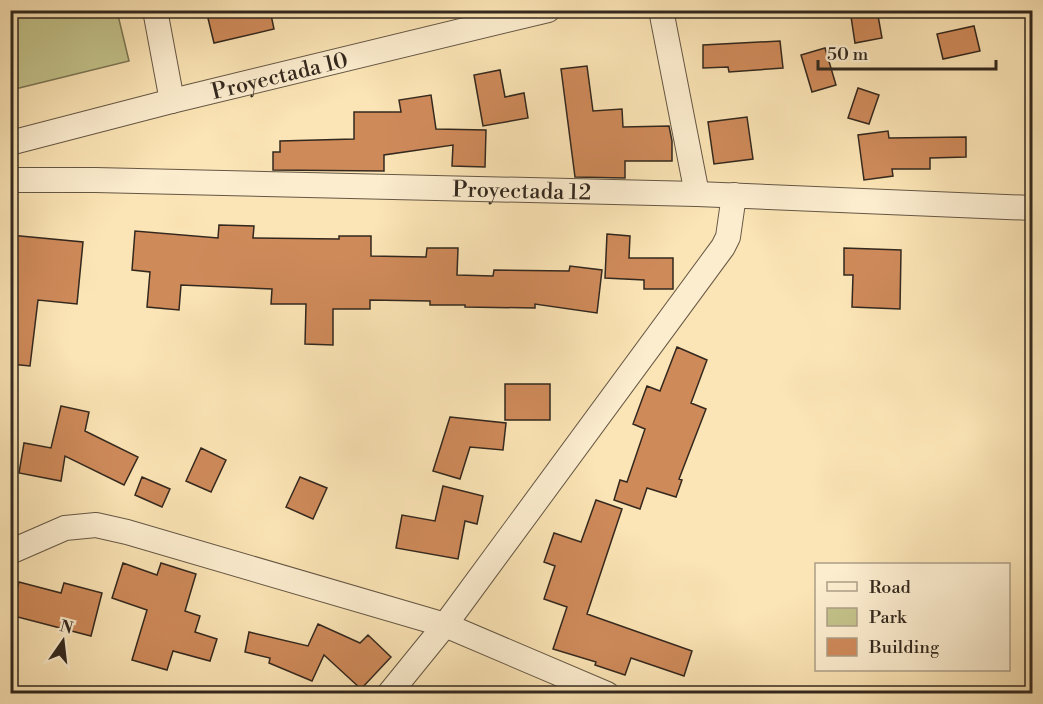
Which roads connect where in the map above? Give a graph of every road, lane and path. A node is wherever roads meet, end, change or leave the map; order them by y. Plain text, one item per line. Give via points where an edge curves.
1 (155, 10) edge
2 (548, 10) edge
3 (661, 10) edge
4 (172, 101) junction
5 (10, 143) edge
6 (10, 180) edge
7 (697, 194) junction
8 (734, 195) junction
9 (1032, 208) edge
10 (10, 552) edge
11 (445, 625) junction
12 (389, 693) edge
13 (607, 693) edge

1 - 4 street
2 - 4 street, Proyectada 10
3 - 7 street
4 - 5 street, Proyectada 10
6 - 7 street, Proyectada 12
7 - 8 street, Proyectada 12
8 - 9 street, Proyectada 12
8 - 11 street via 723,247
10 - 11 street via 65,528 96,525
11 - 12 street
11 - 13 street

